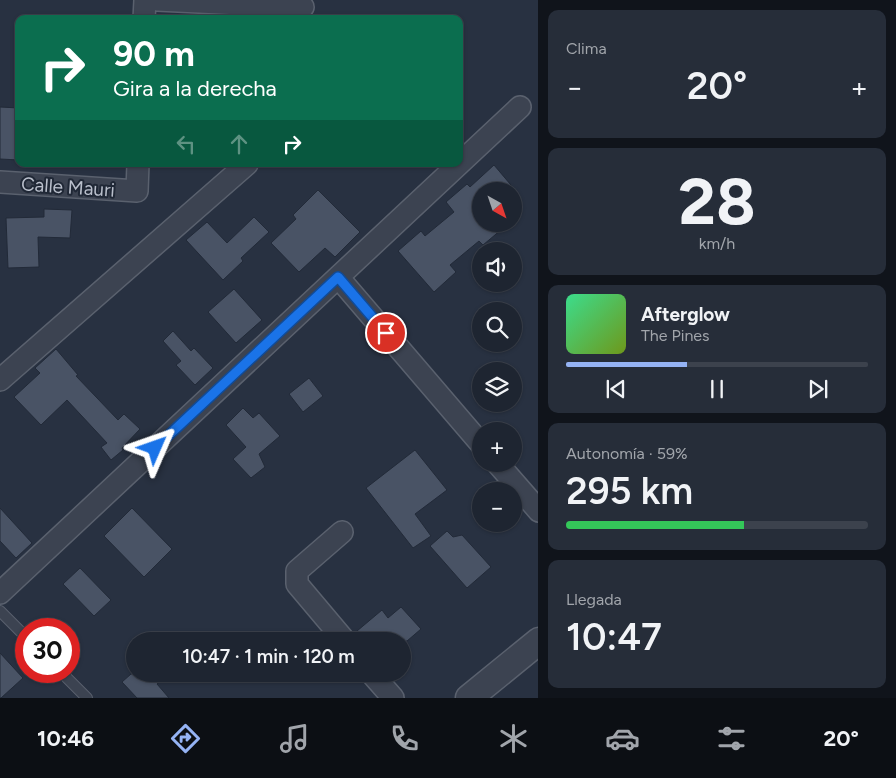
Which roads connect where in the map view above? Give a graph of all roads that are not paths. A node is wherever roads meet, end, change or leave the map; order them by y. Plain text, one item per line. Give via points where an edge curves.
1 (145, 0) edge
2 (157, 0) edge
3 (303, 7) dead end
4 (144, 15) edge
5 (520, 107) dead end
6 (463, 160) edge
7 (138, 167) edge
8 (243, 167) edge
9 (456, 167) edge
10 (0, 182) edge
11 (338, 277) junction
12 (0, 380) edge
13 (472, 433) edge
14 (505, 472) edge
15 (538, 511) edge
16 (342, 532) dead end
17 (0, 593) edge
18 (0, 611) edge
19 (15, 626) edge
20 (337, 632) edge
21 (538, 640) edge
22 (379, 682) edge
23 (72, 683) edge
24 (87, 698) edge
25 (393, 698) edge
26 (469, 698) edge

1 - 4 street
2 - 3 street
5 - 6 street
7 - 10 street, Calle Mauri via 137,191
8 - 12 street
9 - 11 street
11 - 13 street
11 - 17 street
14 - 15 street
16 - 20 street via 297,571 297,584
18 - 19 lane
21 - 26 street
22 - 25 street
23 - 24 lane

